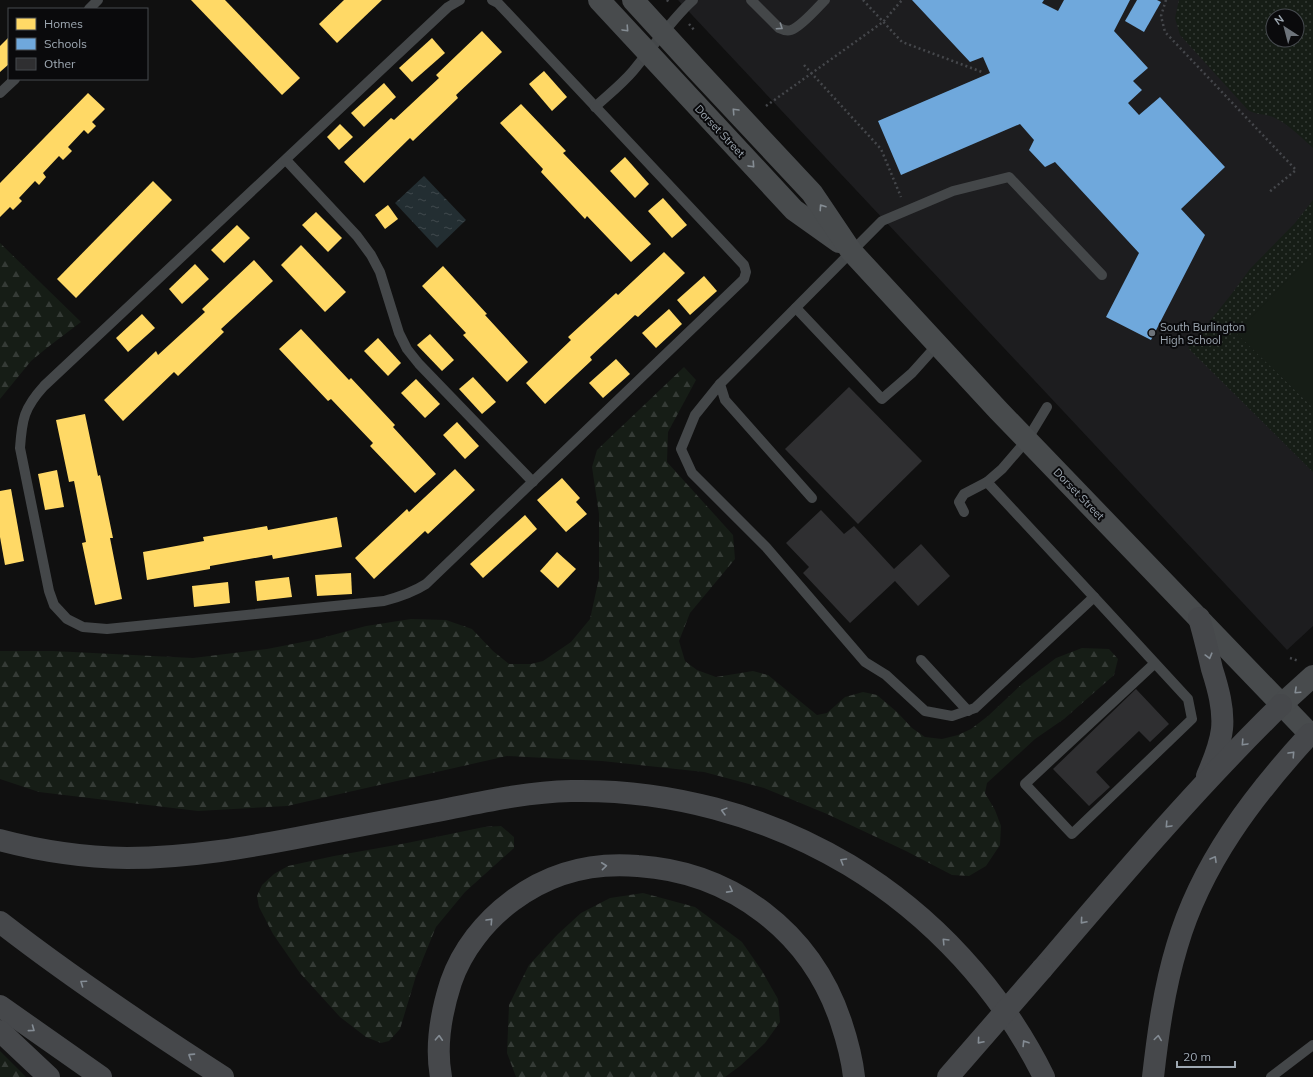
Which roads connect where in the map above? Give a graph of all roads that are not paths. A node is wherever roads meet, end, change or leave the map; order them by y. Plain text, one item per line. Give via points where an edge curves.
1 (98, 0) edge
2 (460, 0) edge
3 (492, 0) edge
4 (599, 0) edge
5 (633, 0) edge
6 (693, 0) edge
7 (751, 0) edge
8 (825, 0) edge
9 (90, 8) edge
10 (662, 32) junction
11 (648, 53) junction
12 (13, 80) edge
13 (0, 93) edge
14 (595, 108) junction
15 (286, 160) junction
16 (852, 251) junction
17 (1102, 275) dead end
18 (796, 308) junction
19 (938, 344) junction
20 (720, 384) junction
21 (1047, 407) dead end
22 (1027, 440) junction
23 (533, 482) junction
24 (987, 482) junction
25 (812, 498) dead end
26 (964, 512) dead end
27 (1094, 597) junction
28 (1199, 618) junction
29 (921, 660) dead end
30 (1155, 663) junction
31 (1313, 676) edge
32 (1281, 705) junction
33 (968, 710) junction
34 (1312, 733) edge
35 (1194, 796) junction
36 (0, 840) edge
37 (0, 922) edge
38 (0, 1006) edge
39 (0, 1031) edge
40 (1313, 1045) edge
41 (49, 1077) edge
42 (101, 1077) edge
43 (223, 1077) edge
44 (441, 1077) edge
45 (854, 1077) edge
46 (948, 1077) edge
47 (1044, 1077) edge
48 (1153, 1077) edge
49 (1271, 1077) edge

1 - 9 lane
2 - 15 lane via 448,7
3 - 14 lane via 498,3
4 -> 11 main road, Dorset Street
5 - 10 main road, Dorset Street
6 - 10 lane
7 -> 8 lane via 779,28 785,30 797,27
10 - 11 lane
16 -> 10 main road, Dorset Street via 812,193
11 - 14 lane
11 -> 16 main road, Dorset Street via 794,210
12 - 13 lane
14 - 23 lane via 744,265 746,272 744,279
15 - 23 lane via 357,236 371,255 380,272 399,333 407,349
15 - 23 lane via 44,386 24,413 20,448 54,605 67,619 83,627 106,629 384,601 402,596 426,584
16 - 17 lane via 882,221 954,191 1008,177
16 - 18 lane
16 - 19 main road, Dorset Street
18 - 19 lane via 882,399 912,373
18 - 20 lane
19 - 22 main road, Dorset Street
20 - 25 lane via 725,400
20 - 33 lane via 695,415 681,449 692,473 766,547 865,662 886,675 925,711 952,716
21 - 22 lane
22 - 24 lane
22 - 28 main road, Dorset Street
24 - 26 lane via 964,494 959,502
24 - 27 lane
27 - 30 lane
27 - 33 lane via 975,708
28 - 32 main road, Dorset Street
28 -> 35 highway via 1221,705 1222,729 1212,766
29 - 33 lane
30 - 30 lane via 1188,699 1192,720 1072,834 1025,784
31 -> 32 main road
32 - 34 main road, Dorset Street
32 -> 35 highway
48 -> 34 highway via 1159,1026 1170,971 1186,919 1199,889 1214,859 1239,821 1283,764
35 -> 46 highway, bridge
47 -> 36 highway via 1032,1053 979,978 933,928 894,895 833,855 792,836 753,820 686,802 640,794 601,791 536,793 250,846 155,857 124,858 67,854
43 -> 37 highway via 59,966
38 -> 42 highway
39 - 41 highway
40 - 49 lane
44 -> 45 highway via 439,1049 443,1012 455,972 477,936 505,906 521,894 549,879 572,871 609,865 667,869 705,880 740,896 771,917 818,970 826,985 846,1035

